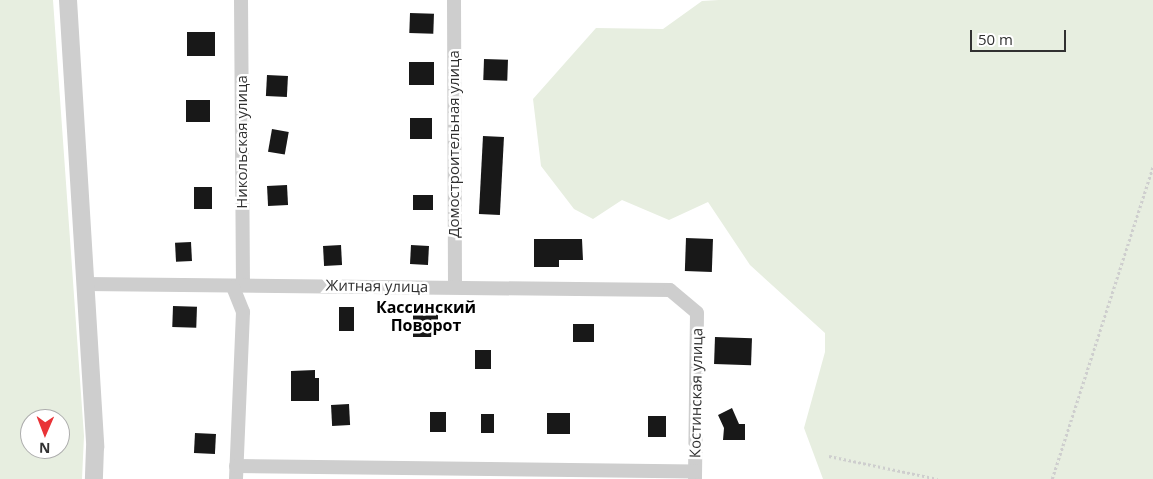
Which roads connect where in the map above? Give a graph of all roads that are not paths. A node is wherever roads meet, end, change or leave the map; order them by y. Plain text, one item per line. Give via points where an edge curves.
1 (68, 0) edge
2 (241, 0) edge
3 (454, 0) edge
4 (85, 284) junction
5 (238, 286) junction
6 (455, 287) junction
7 (670, 290) joint
8 (236, 472) edge
9 (695, 475) edge
10 (94, 479) edge

1 - 4 street
2 - 5 street, Никольская улица
3 - 6 street, Домостроительная улица
4 - 5 street, Житная улица
4 - 10 street
5 - 6 street, Житная улица
5 - 8 street, Никольская улица via 243,312
6 - 7 street, Житная улица
7 - 9 street, Костинская улица via 697,313
8 - 9 street

